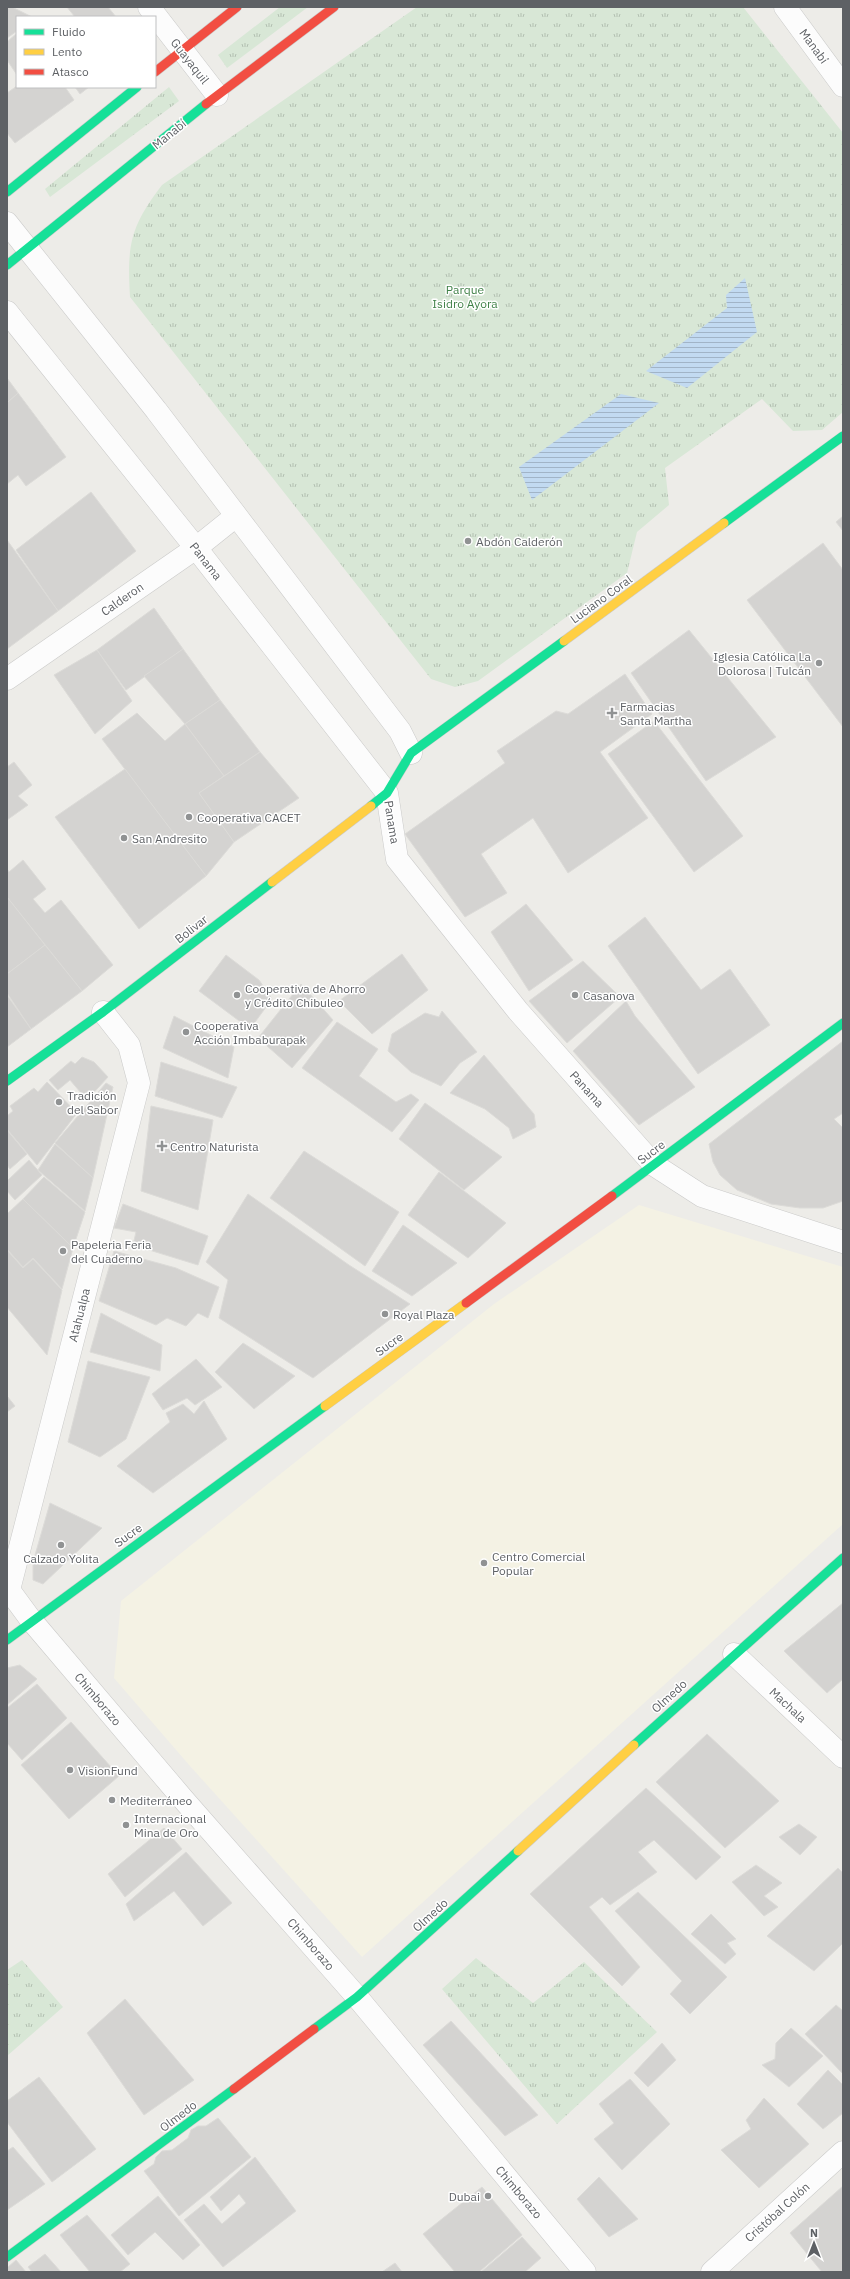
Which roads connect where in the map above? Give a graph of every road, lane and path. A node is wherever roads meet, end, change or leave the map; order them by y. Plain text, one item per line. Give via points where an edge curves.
1 (149, 7) edge
2 (237, 7) edge
3 (334, 7) edge
4 (791, 9) edge
5 (156, 16) edge
6 (156, 16) edge
7 (182, 51) junction
8 (156, 71) edge
9 (843, 86) edge
10 (136, 88) edge
11 (217, 95) junction
12 (7, 192) edge
13 (7, 223) edge
14 (28, 249) junction
15 (7, 265) edge
16 (7, 312) edge
17 (843, 436) edge
18 (236, 516) junction
19 (196, 548) junction
20 (7, 679) edge
21 (411, 753) junction
22 (387, 793) junction
23 (103, 1012) junction
24 (843, 1023) edge
25 (7, 1081) edge
26 (654, 1165) junction
27 (843, 1242) edge
28 (843, 1558) edge
29 (32, 1620) junction
30 (7, 1640) edge
31 (734, 1654) junction
32 (843, 1757) edge
33 (357, 1997) junction
34 (843, 2152) edge
35 (7, 2258) edge
36 (585, 2272) edge
37 (712, 2272) edge

1 - 6 street, Guayaquil
2 - 7 main road
3 - 11 main road, Manabí
4 - 9 street, Manabí
5 - 7 street, Guayaquil
7 - 8 main road
7 - 11 street, Guayaquil
10 - 12 main road
11 - 14 main road, Manabí
13 - 14 street
14 - 15 main road, Manabí
14 - 18 street
16 - 19 street, Panama
17 - 21 main road, Luciano Coral
18 - 19 street, Calderon
18 - 21 street via 400,731
19 - 20 street, Calderon
19 - 22 street, Panama
21 - 22 main road, Luciano Coral
22 - 23 main road, Bolivar
22 - 26 street, Panama via 397,859 518,1011
23 - 25 main road, Bolivar
23 - 29 street, Atahualpa via 129,1045 139,1082 9,1590
24 - 26 main road, Sucre
26 - 27 street, Panama via 702,1196
26 - 29 main road, Sucre
28 - 31 main road, Olmedo
29 - 30 main road, Sucre
29 - 33 street, Chimborazo via 183,1799
31 - 32 street, Machala
31 - 33 main road, Olmedo
33 - 35 main road, Olmedo
33 - 36 street, Chimborazo
34 - 37 street, Cristóbal Colón

